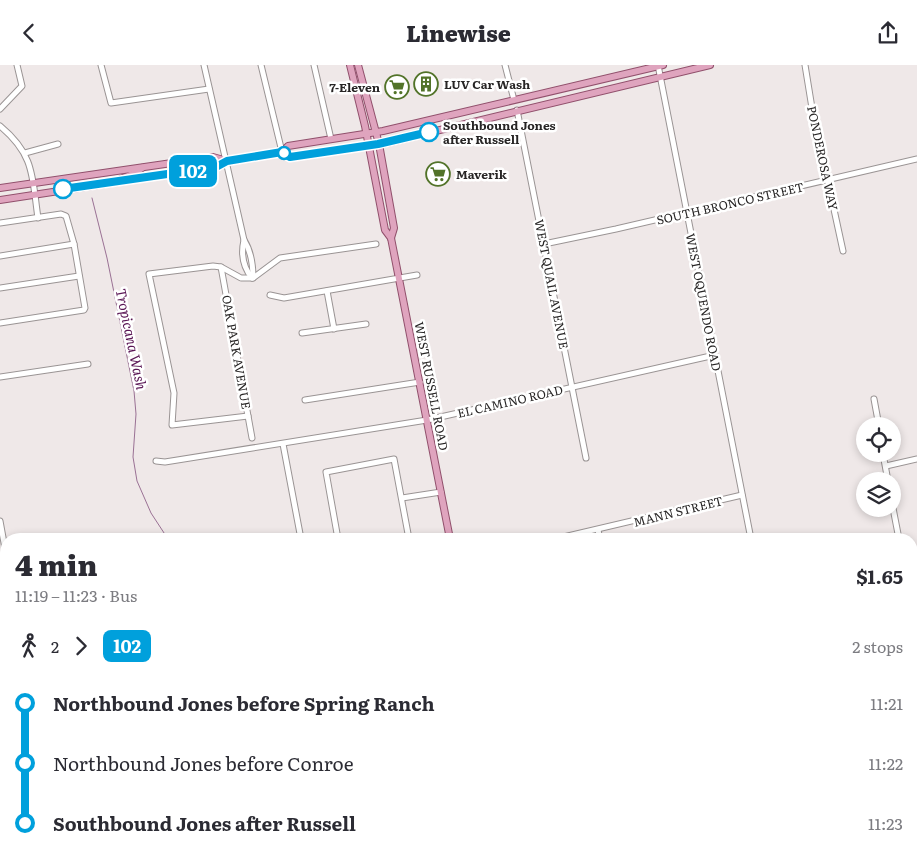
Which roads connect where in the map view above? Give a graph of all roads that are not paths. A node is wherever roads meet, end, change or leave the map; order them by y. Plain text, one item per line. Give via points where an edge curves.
1 (17, 65) edge
2 (101, 65) edge
3 (204, 65) edge
4 (261, 65) edge
5 (314, 65) edge
6 (350, 65) edge
7 (358, 65) edge
8 (505, 65) edge
9 (660, 65) edge
10 (710, 65) edge
11 (805, 65) edge
12 (661, 76) junction
13 (210, 89) junction
14 (514, 100) junction
15 (0, 109) edge
16 (517, 110) junction
17 (0, 126) edge
18 (376, 132) junction
19 (366, 134) junction
20 (332, 139) junction
21 (58, 144) dead end
22 (378, 144) junction
23 (369, 146) junction
24 (282, 152) junction
25 (25, 153) junction
26 (917, 159) edge
27 (227, 161) junction
28 (142, 167) junction
29 (828, 180) junction
30 (116, 182) junction
31 (34, 183) junction
32 (0, 188) edge
33 (35, 194) junction
34 (0, 200) edge
35 (686, 213) junction
36 (38, 218) junction
37 (0, 223) edge
38 (391, 238) junction
39 (376, 243) dead end
40 (74, 244) junction
41 (544, 244) junction
42 (843, 251) dead end
43 (0, 256) edge
44 (221, 267) junction
45 (418, 275) dead end
46 (79, 276) junction
47 (252, 278) junction
48 (399, 279) junction
49 (0, 288) edge
50 (327, 291) junction
51 (270, 295) dead end
52 (0, 323) edge
53 (366, 324) dead end
54 (334, 329) junction
55 (302, 333) dead end
56 (715, 355) junction
57 (88, 363) dead end
58 (0, 377) edge
59 (420, 382) junction
60 (572, 387) junction
61 (874, 399) dead end
62 (305, 400) dead end
63 (248, 415) junction
64 (877, 417) edge
65 (427, 420) junction
66 (252, 437) dead end
67 (283, 443) junction
68 (586, 458) dead end
69 (917, 459) edge
70 (156, 461) dead end
71 (885, 462) edge
72 (886, 466) junction
73 (887, 472) edge
74 (441, 492) junction
75 (742, 495) junction
76 (402, 498) junction
77 (895, 517) edge
78 (0, 521) edge
79 (1, 528) edge
80 (598, 530) junction
81 (300, 533) edge
82 (337, 533) edge
83 (408, 533) edge
84 (449, 533) edge
85 (584, 533) edge
86 (599, 533) edge
87 (750, 533) edge
88 (899, 533) edge

1 - 15 street via 22,86
2 - 13 street via 111,103
3 - 13 street
4 - 24 street
5 - 20 street
6 - 19 main road, WEST RUSSELL ROAD
7 - 18 main road, WEST RUSSELL ROAD
8 - 14 street
9 - 12 street, WEST OQUENDO ROAD
9 - 14 main road
10 - 12 main road
11 - 29 street, PONDEROSA WAY
12 - 16 main road
12 - 35 street, WEST OQUENDO ROAD
13 - 27 street
14 - 18 main road
16 - 22 main road
16 - 41 street, WEST QUAIL AVENUE
17 - 25 street
18 - 19 main road
18 - 22 main road, WEST RUSSELL ROAD
19 - 20 main road
19 - 23 main road, WEST RUSSELL ROAD
20 - 24 main road via 288,146
21 - 25 street
22 - 23 main road
22 - 38 main road, WEST RUSSELL ROAD via 394,228
23 - 24 main road via 290,157
23 - 38 main road, WEST RUSSELL ROAD via 386,230
24 - 27 main road
25 - 31 street
26 - 29 street, SOUTH BRONCO STREET
27 - 28 main road via 213,157
27 - 30 main road via 216,167
27 - 47 street via 249,249
28 - 30 main road
28 - 31 main road
29 - 35 street, SOUTH BRONCO STREET
29 - 42 street, PONDEROSA WAY
30 - 33 main road
31 - 32 main road
31 - 33 street
33 - 34 main road
33 - 36 street
35 - 41 street, SOUTH BRONCO STREET
35 - 56 street, WEST OQUENDO ROAD
36 - 37 street
36 - 40 street via 66,216
38 - 48 main road, WEST RUSSELL ROAD
39 - 47 street via 280,258
40 - 43 street
40 - 46 street
41 - 60 street, WEST QUAIL AVENUE
44 - 47 street via 241,278
44 - 63 street, OAK PARK AVENUE
44 - 63 street via 149,274 174,393 172,425
45 - 48 street
46 - 49 street
46 - 52 street via 85,309
48 - 50 street
48 - 59 main road, WEST RUSSELL ROAD
50 - 51 street via 284,298
50 - 54 street
53 - 54 street
54 - 55 street
56 - 60 street, EL CAMINO ROAD
56 - 75 street, WEST OQUENDO ROAD
57 - 58 street
59 - 62 street
59 - 65 main road, WEST RUSSELL ROAD
60 - 65 street, EL CAMINO ROAD
60 - 68 street, WEST QUAIL AVENUE
61 - 64 street
63 - 66 street, OAK PARK AVENUE
65 - 67 street, EL CAMINO ROAD
65 - 74 main road, WEST RUSSELL ROAD
67 - 70 street, EL CAMINO ROAD
67 - 81 street
69 - 72 street
71 - 72 street
72 - 73 street
74 - 76 street
74 - 84 main road, WEST RUSSELL ROAD
75 - 80 street, MANN STREET
75 - 87 street, WEST OQUENDO ROAD
76 - 82 street via 394,459 326,472
76 - 83 street
77 - 88 street
78 - 79 street
80 - 85 street, MANN STREET
80 - 86 street

